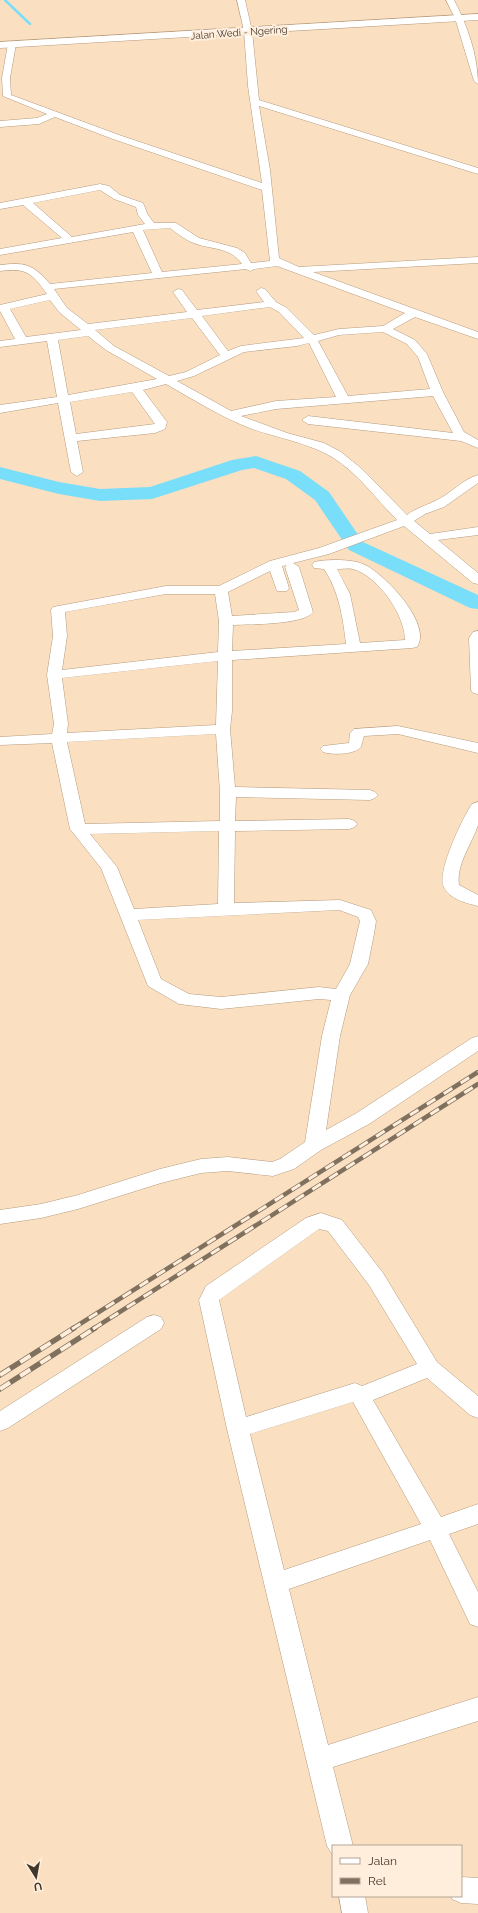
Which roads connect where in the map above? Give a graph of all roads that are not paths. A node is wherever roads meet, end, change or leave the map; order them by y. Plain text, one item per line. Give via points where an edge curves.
1 (241, 0) edge
2 (450, 0) edge
3 (478, 17) edge
4 (459, 18) junction
5 (248, 31) junction
6 (12, 44) junction
7 (0, 45) edge
8 (478, 81) edge
9 (3, 96) edge
10 (254, 101) junction
11 (54, 114) junction
12 (0, 124) edge
13 (478, 171) edge
14 (266, 188) junction
15 (25, 201) junction
16 (0, 206) edge
17 (151, 226) junction
18 (137, 229) junction
19 (69, 239) junction
20 (0, 252) edge
21 (478, 260) edge
22 (278, 263) junction
23 (22, 266) junction
24 (0, 268) edge
25 (250, 268) junction
26 (298, 270) junction
27 (159, 276) junction
28 (261, 291) dead end
29 (49, 292) junction
30 (178, 292) dead end
31 (272, 304) junction
32 (2, 307) edge
33 (194, 313) junction
34 (414, 313) junction
35 (385, 329) junction
36 (87, 330) junction
37 (478, 336) edge
38 (52, 338) junction
39 (312, 339) junction
40 (22, 341) junction
41 (0, 344) edge
42 (226, 356) junction
43 (167, 381) junction
44 (135, 388) junction
45 (437, 392) junction
46 (344, 398) junction
47 (64, 399) junction
48 (0, 409) edge
49 (229, 415) junction
50 (308, 420) dead end
51 (70, 438) junction
52 (463, 438) junction
53 (478, 444) edge
54 (77, 472) dead end
55 (478, 479) edge
56 (401, 524) junction
57 (478, 531) edge
58 (427, 538) junction
59 (276, 564) junction
60 (328, 566) junction
61 (292, 567) junction
62 (478, 580) edge
63 (282, 588) dead end
64 (221, 590) junction
65 (226, 621) junction
66 (478, 635) edge
67 (354, 649) junction
68 (225, 656) junction
69 (54, 675) junction
70 (478, 690) edge
71 (223, 729) junction
72 (59, 738) junction
73 (0, 741) edge
74 (478, 748) edge
75 (328, 749) dead end
76 (228, 792) junction
77 (370, 795) dead end
78 (478, 807) edge
79 (349, 824) dead end
80 (228, 827) junction
81 (78, 830) junction
82 (478, 902) edge
83 (226, 909) junction
84 (129, 915) junction
85 (341, 995) junction
86 (478, 1042) edge
87 (314, 1145) junction
88 (0, 1217) edge
89 (154, 1323) dead end
90 (430, 1368) junction
91 (360, 1396) junction
92 (478, 1409) edge
93 (0, 1422) edge
94 (238, 1430) junction
95 (478, 1514) edge
96 (435, 1528) junction
97 (276, 1583) junction
98 (478, 1616) edge
99 (478, 1709) edge
100 (319, 1760) junction
101 (340, 1845) edge
102 (462, 1890) edge
103 (478, 1891) edge
104 (352, 1897) edge
105 (356, 1913) edge

1 - 5 street
2 - 4 street
3 - 4 main road, Jalan Wedi - Ngering
4 - 5 main road, Jalan Wedi - Ngering
4 - 8 street
5 - 6 main road, Jalan Wedi - Ngering
5 - 10 street
6 - 7 main road, Jalan Wedi - Ngering
6 - 9 street
9 - 11 street
10 - 13 street
10 - 14 street
11 - 12 street via 39,121
11 - 14 street
14 - 22 street via 274,259
15 - 16 street
15 - 17 street via 104,188 117,197 140,205
15 - 19 street
17 - 18 street
17 - 25 street via 172,225 195,240 233,250 241,255
18 - 19 street
18 - 27 street
19 - 20 street
20 - 23 street
21 - 26 street
22 - 25 street
22 - 26 street
23 - 24 street
23 - 29 street via 33,272
25 - 27 street
26 - 34 street
27 - 29 street
28 - 31 street
29 - 32 street
29 - 36 street via 63,310
30 - 33 street
31 - 33 street
31 - 39 street via 282,310
32 - 40 street
33 - 36 street
33 - 42 street
34 - 35 street
34 - 37 street
35 - 39 street via 346,331
35 - 45 street via 414,344 423,356
36 - 38 street
36 - 43 street via 110,348
38 - 40 street
38 - 47 street
39 - 42 street via 277,347 241,350
39 - 46 street
40 - 41 street
42 - 43 street via 190,374
43 - 44 street
43 - 49 street
44 - 47 street
44 - 51 street via 161,422 161,426 155,429
45 - 46 street
45 - 52 street
46 - 49 street via 276,405
47 - 48 street
47 - 51 street
49 - 56 street via 324,447 338,455 375,488
50 - 52 street
51 - 54 street
52 - 53 street
55 - 56 street via 440,504 420,511
56 - 58 street
56 - 59 street
57 - 58 street
58 - 62 street
59 - 61 street via 284,568
59 - 63 street
59 - 64 street
60 - 61 street via 325,564
60 - 67 street via 339,586 349,614
60 - 67 street via 357,566 374,575 390,591 408,617 412,644
61 - 65 street via 306,612 298,616
64 - 65 street
64 - 69 street via 166,590 58,610 60,636
65 - 68 street
66 - 70 street
67 - 68 street
68 - 69 street
68 - 71 street
69 - 72 street via 61,724
71 - 72 street
71 - 76 street
72 - 73 street
72 - 81 street
74 - 75 street via 398,730 359,732 356,744 352,747
76 - 77 street
76 - 80 street
78 - 82 street via 455,861 450,880 455,890
79 - 80 street
80 - 81 street
80 - 83 street
81 - 84 street via 109,867
83 - 84 street
83 - 85 street via 340,905 365,914 368,921 360,964
84 - 85 street via 154,982 184,1000 221,1003 320,993
85 - 87 street via 331,1036
86 - 87 street via 362,1119
87 - 88 street via 287,1164 273,1169 228,1164 201,1166 78,1202
89 - 93 street
90 - 91 street
90 - 92 street
90 - 94 street via 376,1279 335,1225 321,1221 313,1223 213,1292 209,1300
91 - 94 street via 355,1392 349,1393
91 - 96 street
94 - 97 street
95 - 96 street
96 - 97 street
96 - 98 street
97 - 100 street
99 - 100 street
100 - 101 street
102 - 103 street
104 - 105 street

